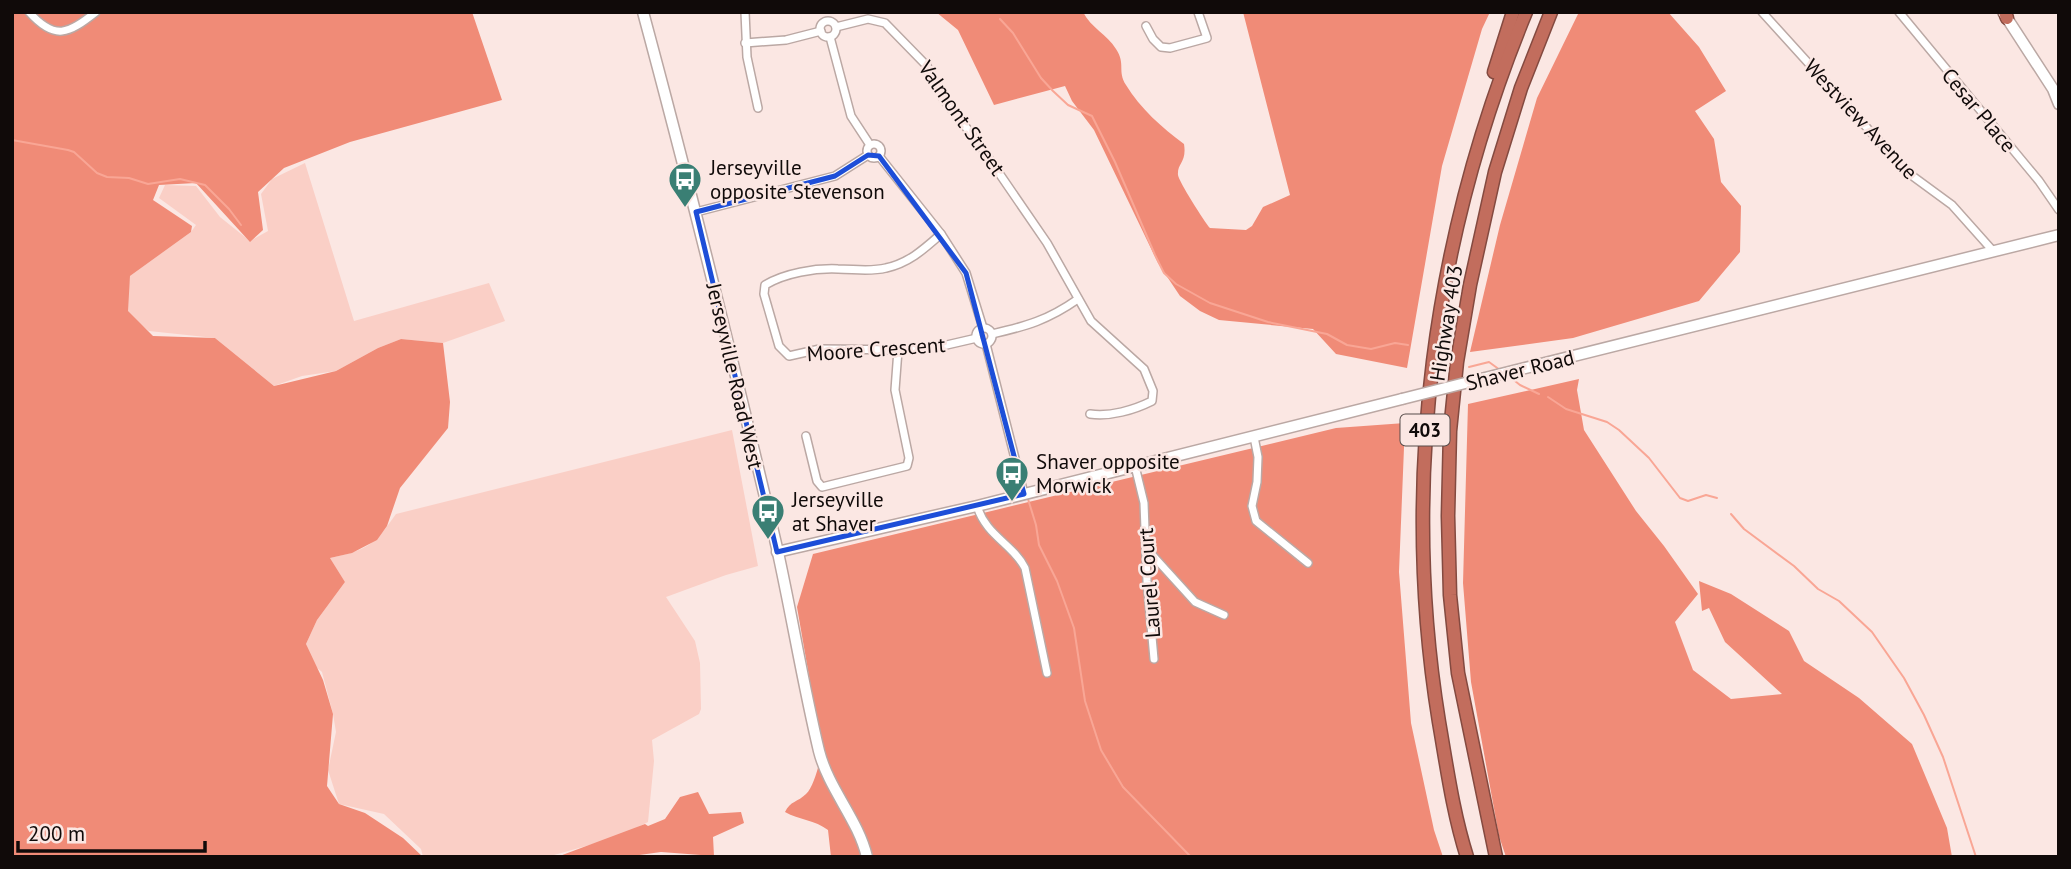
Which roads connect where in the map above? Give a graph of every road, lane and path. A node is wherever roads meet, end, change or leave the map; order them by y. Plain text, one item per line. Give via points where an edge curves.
1 (29, 12) edge
2 (96, 12) edge
3 (643, 12) edge
4 (745, 12) edge
5 (824, 12) edge
6 (1198, 12) edge
7 (1513, 12) edge
8 (1526, 12) edge
9 (1551, 12) edge
10 (1558, 12) edge
11 (1762, 12) edge
12 (1899, 12) edge
13 (2005, 14) edge
14 (827, 22) junction
15 (1146, 26) dead end
16 (836, 27) junction
17 (821, 31) junction
18 (830, 37) junction
19 (745, 43) junction
20 (2056, 91) edge
21 (2059, 104) edge
22 (758, 108) dead end
23 (870, 145) junction
24 (868, 155) junction
25 (879, 156) junction
26 (1495, 172) junction
27 (1468, 180) junction
28 (2059, 210) edge
29 (696, 212) junction
30 (941, 234) junction
31 (2059, 235) edge
32 (1993, 251) junction
33 (1078, 299) junction
34 (983, 328) junction
35 (992, 334) junction
36 (977, 338) junction
37 (986, 344) junction
38 (898, 349) junction
39 (1090, 414) dead end
40 (806, 436) dead end
41 (1254, 437) junction
42 (1135, 466) junction
43 (1024, 494) junction
44 (977, 506) junction
45 (1146, 548) junction
46 (777, 552) junction
47 (1308, 564) dead end
48 (1224, 615) dead end
49 (1154, 659) dead end
50 (1047, 673) dead end
51 (867, 857) edge
52 (1467, 857) edge
53 (1496, 857) edge

1 - 2 street via 56,32 78,26
3 - 29 street, Jerseyville Road West
4 - 19 street
5 - 14 street
6 - 15 street via 1207,38 1166,48 1157,44
7 - 27 highway via 1485,100
8 - 27 highway, Highway 403 / 403
9 - 26 highway, Highway 403 / 403
10 - 26 highway
11 - 32 street, Westview Avenue via 1907,172 1952,205
12 - 28 street, Cesar Place
13 - 20 street
14 - 16 street
14 - 17 street
16 - 18 street
16 - 33 street, Valmont Street via 868,19 885,23 927,66 944,100 1019,199
17 - 18 street
17 - 19 street
18 - 23 street via 851,116
19 - 22 street
20 - 21 street
23 - 24 street
23 - 25 street via 880,146
24 - 25 street
24 - 29 street via 835,176
25 - 30 street
26 - 53 highway, Highway 403 / 403 via 1457,362 1448,516 1458,673
27 - 52 highway, Highway 403 / 403 via 1431,364 1422,498 1423,591 1432,677 1455,819
29 - 46 street, Jerseyville Road West
30 - 34 street via 966,273
30 - 38 street, Moore Crescent via 915,256 888,268 813,270 765,285 779,346 789,356 820,349
31 - 32 street, Shaver Road
32 - 41 street, Shaver Road, bridge
33 - 35 street via 1054,316
33 - 39 street, Valmont Street via 1091,321 1144,369 1153,391 1152,401 1143,406
34 - 35 street
34 - 36 street
35 - 37 street
36 - 37 street
36 - 38 street, Moore Crescent via 938,347
37 - 43 street
38 - 40 street via 895,390 907,466 822,488
41 - 42 street, Shaver Road
41 - 47 street via 1258,470 1252,509 1256,521
42 - 43 street, Shaver Road
42 - 45 street, Laurel Court via 1144,503
43 - 44 street, Shaver Road
44 - 46 street, Shaver Road
44 - 50 street via 991,532 1025,568
45 - 48 street via 1195,602
45 - 49 street, Laurel Court
46 - 51 street, Jerseyville Road West via 820,755 837,797 863,838

